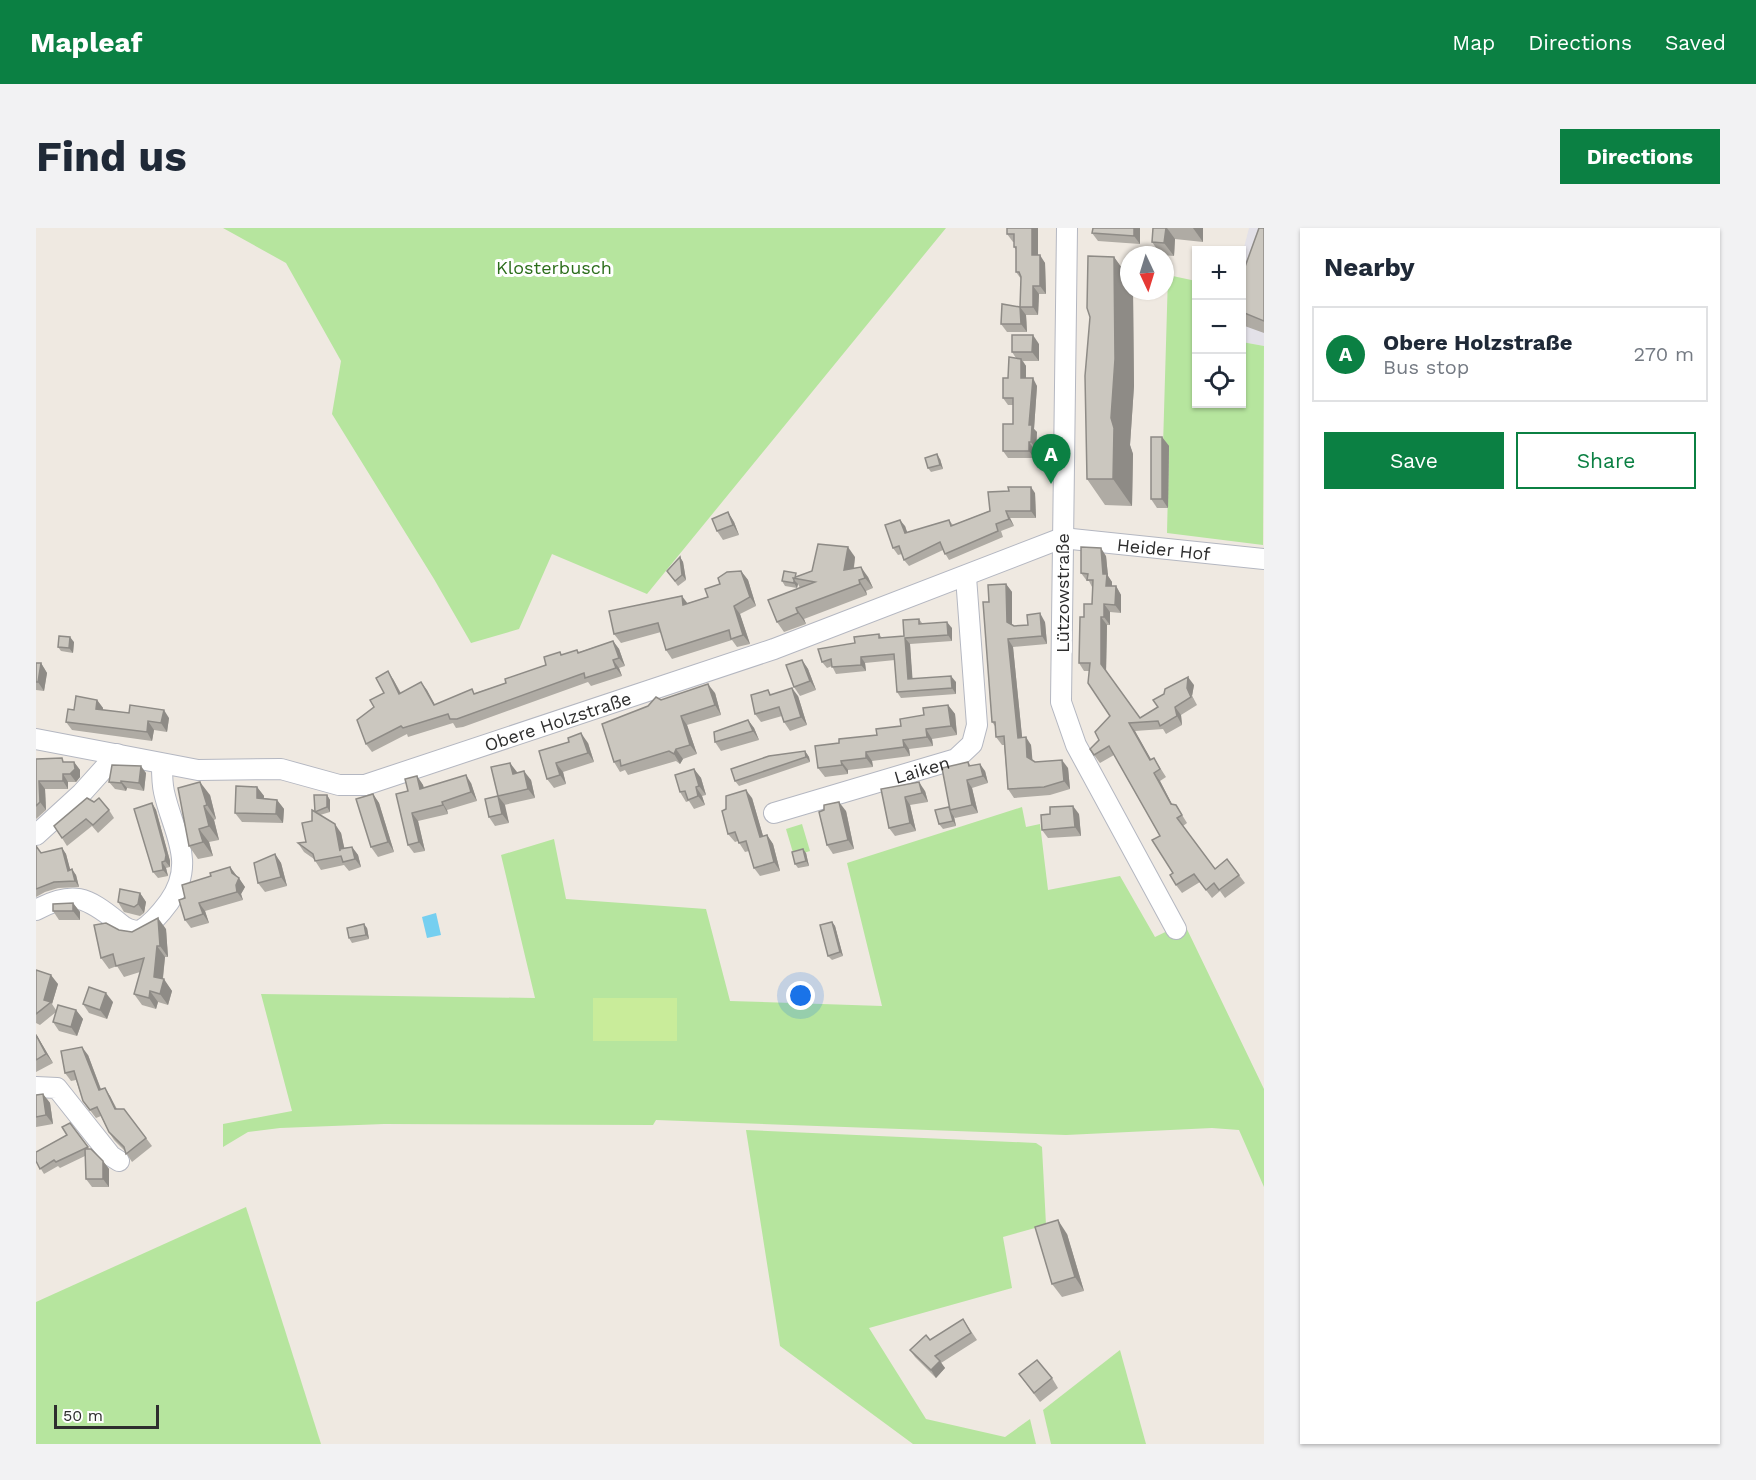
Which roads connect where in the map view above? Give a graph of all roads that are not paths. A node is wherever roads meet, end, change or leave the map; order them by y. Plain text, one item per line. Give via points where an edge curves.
1 (1067, 228) edge
2 (1062, 538) junction
3 (1264, 559) edge
4 (966, 577) junction
5 (36, 739) edge
6 (117, 754) junction
7 (162, 765) junction
8 (774, 813) dead end
9 (36, 835) edge
10 (36, 910) edge
11 (1176, 929) dead end
12 (36, 1087) edge
13 (119, 1161) dead end

1 - 2 street, Lützowstraße
2 - 3 street, Heider Hof
2 - 4 street, Obere Holzstraße
2 - 11 street, Lützowstraße via 1061,702 1091,773
4 - 7 street, Obere Holzstraße via 774,649 365,784 339,785 281,769 198,770
4 - 8 street, Laiken via 977,725 967,750 956,759
5 - 6 street, Obere Holzstraße
6 - 7 street, Obere Holzstraße
6 - 9 street
7 - 10 street via 164,791 183,868 174,895 155,920 140,931 130,930 79,898 59,899
12 - 13 street via 57,1088

